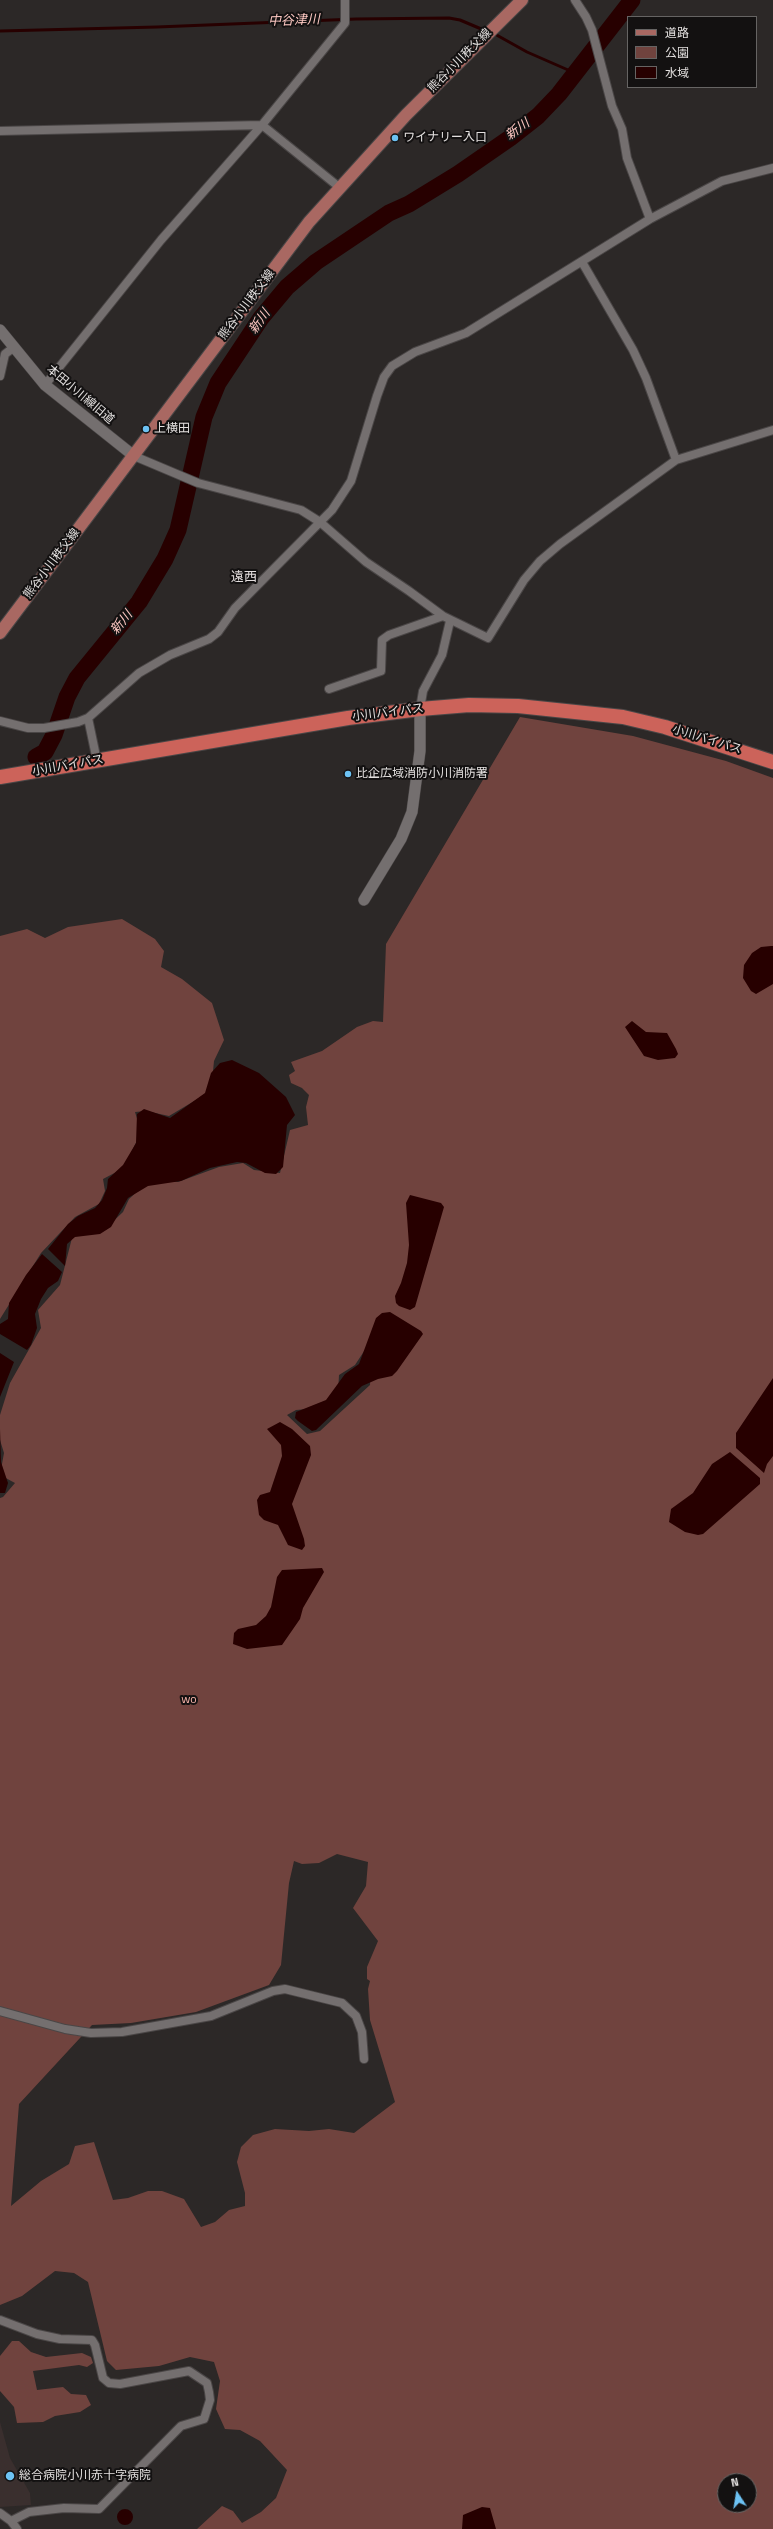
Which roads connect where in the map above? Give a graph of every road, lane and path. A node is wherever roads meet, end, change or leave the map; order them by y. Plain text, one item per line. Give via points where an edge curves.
1 (345, 0) edge
2 (522, 0) edge
3 (575, 0) edge
4 (262, 125) junction
5 (0, 131) edge
6 (773, 168) edge
7 (339, 187) junction
8 (650, 219) junction
9 (582, 262) junction
10 (0, 330) edge
11 (13, 348) junction
12 (0, 376) edge
13 (45, 385) junction
14 (773, 430) edge
15 (134, 456) junction
16 (676, 460) junction
17 (320, 522) junction
18 (443, 616) junction
19 (450, 621) junction
20 (0, 633) edge
21 (329, 688) dead end
22 (420, 709) junction
23 (88, 718) junction
24 (0, 721) edge
25 (97, 761) junction
26 (773, 762) edge
27 (0, 777) edge
28 (364, 900) dead end
29 (0, 2011) edge
30 (364, 2059) dead end
31 (0, 2320) edge
32 (0, 2513) edge
33 (11, 2521) junction
34 (17, 2529) edge

1 - 4 street via 345,22
2 - 7 main road, 熊谷小川秩父線
3 - 8 street via 592,30 599,62 622,129 628,158
4 - 5 street
4 - 7 street
4 - 13 street via 161,240
6 - 8 street via 722,181
7 - 15 main road, 熊谷小川秩父線 via 309,222
8 - 9 street
9 - 16 street via 643,371
9 - 17 street via 466,333 415,352 392,366 384,376 351,481 332,510
10 - 11 street, 本田小川線旧道
11 - 12 street via 5,354
11 - 13 street, 本田小川線旧道
13 - 15 street, 本田小川線旧道
14 - 16 street
15 - 17 street via 198,483 301,510
15 - 20 main road, 熊谷小川秩父線
16 - 19 street via 540,561 524,580 488,638
17 - 18 street via 366,562
17 - 23 street via 235,608 218,632 209,639 170,655 139,672
18 - 19 street
18 - 21 street via 389,635 382,640 381,671
19 - 22 street via 442,655 423,691
22 - 25 highway, 小川バイパス via 348,718
22 - 26 highway, 小川バイパス via 518,706 623,717 672,729
22 - 28 street via 420,751 412,812 401,839
23 - 24 street via 44,728 28,728
23 - 25 street
25 - 27 highway, 小川バイパス
29 - 30 street via 72,2030 91,2033 122,2032 211,2016 273,1991 285,1989 342,2003 356,2016 362,2032
31 - 33 street via 37,2334 60,2339 92,2340 96,2345 103,2378 110,2383 120,2384 190,2371 207,2383 210,2400 204,2419 181,2426 99,2509 64,2508 29,2512
32 - 33 street
33 - 34 street

